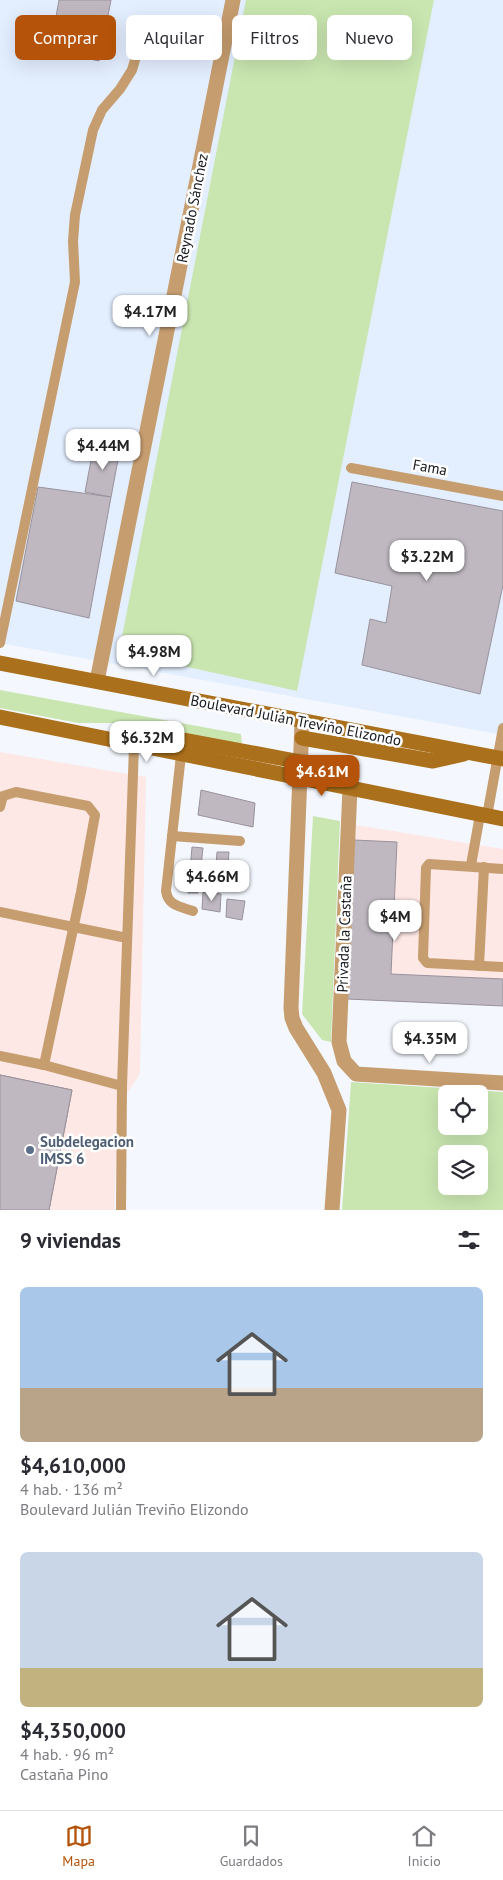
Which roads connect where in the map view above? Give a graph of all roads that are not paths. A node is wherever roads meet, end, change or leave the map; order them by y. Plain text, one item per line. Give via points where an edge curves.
1 (233, 0) edge
2 (135, 60) edge
3 (351, 468) dead end
4 (503, 496) edge
5 (0, 643) edge
6 (0, 663) edge
7 (97, 681) junction
8 (0, 717) edge
9 (302, 722) junction
10 (503, 728) edge
11 (302, 738) junction
12 (134, 746) junction
13 (471, 753) junction
14 (181, 754) junction
15 (500, 758) edge
16 (301, 762) junction
17 (300, 778) junction
18 (350, 788) junction
19 (0, 807) edge
20 (484, 815) junction
21 (503, 819) edge
22 (172, 836) junction
23 (240, 842) dead end
24 (471, 865) junction
25 (484, 867) junction
26 (503, 869) edge
27 (193, 910) dead end
28 (0, 912) edge
29 (73, 927) junction
30 (127, 938) junction
31 (479, 966) junction
32 (503, 967) edge
33 (0, 1056) edge
34 (44, 1065) junction
35 (503, 1083) edge
36 (122, 1086) junction
37 (120, 1210) edge
38 (332, 1210) edge

1 - 7 street, Reynado Sánchez
2 - 5 lane via 120,90 102,110 93,130 75,215 76,282
3 - 4 lane, Fama
6 - 7 main road, Boulevard Julián Treviño Elizondo
7 - 9 main road, Boulevard Julián Treviño Elizondo
8 - 12 main road
9 - 11 street
9 - 13 main road, Boulevard Julián Treviño Elizondo
10 - 15 lane
11 - 13 main road via 434,761
11 - 16 street
12 - 14 main road
12 - 16 main road via 157,735
12 - 30 lane
13 - 15 main road, Boulevard Julián Treviño Elizondo
14 - 17 main road
14 - 22 lane
15 - 20 lane
16 - 17 street
17 - 18 main road
17 - 38 street via 292,1018 324,1074 339,1110
18 - 20 main road
18 - 35 street, Privada la Castaña via 339,1042 344,1061 356,1074
19 - 29 lane via 3,796 16,792 88,806 93,811 94,822
20 - 21 main road
20 - 24 lane
22 - 23 lane
22 - 27 lane via 167,899 172,904
24 - 25 lane
24 - 31 lane via 435,863 426,868 423,958 428,963
25 - 26 lane
25 - 31 lane
28 - 29 lane
29 - 30 lane
29 - 34 lane
30 - 36 lane
31 - 32 lane
33 - 34 lane
34 - 36 lane
36 - 37 lane

